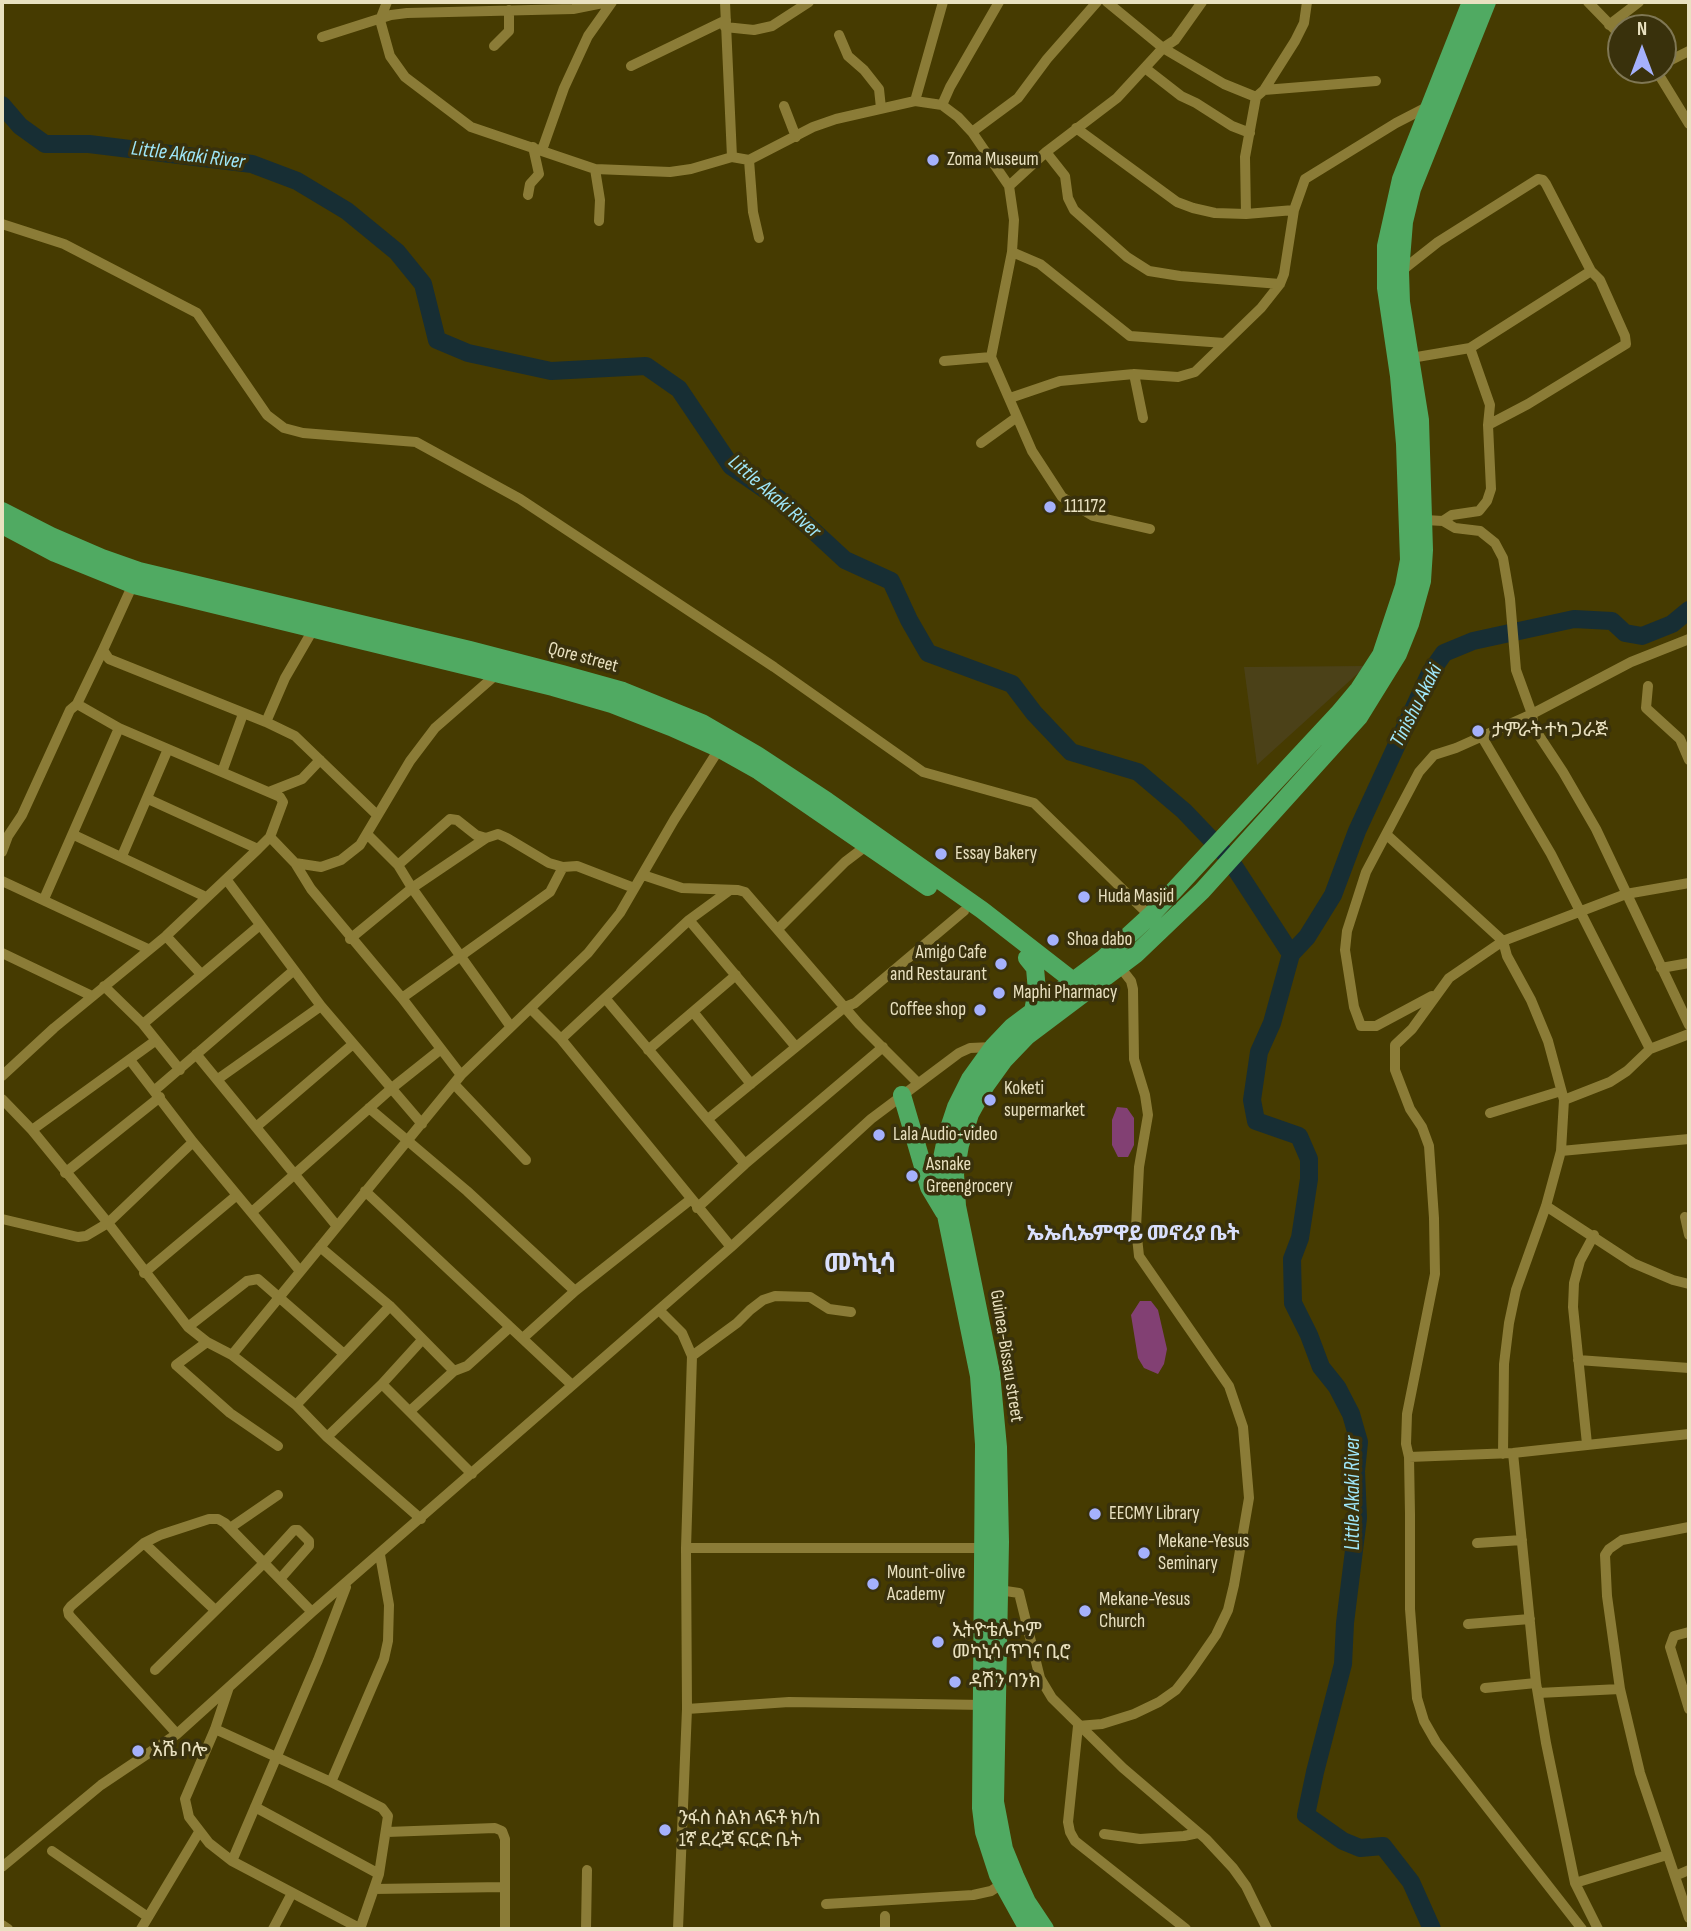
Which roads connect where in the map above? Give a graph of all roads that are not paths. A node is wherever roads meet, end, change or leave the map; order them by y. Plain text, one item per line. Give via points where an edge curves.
1 (387, 2) edge
2 (610, 2) edge
3 (725, 2) edge
4 (809, 2) edge
5 (943, 2) edge
6 (999, 2) edge
7 (1097, 2) edge
8 (1107, 2) edge
9 (1202, 2) edge
10 (1307, 2) edge
11 (1471, 2) edge
12 (1487, 2) edge
13 (1588, 2) edge
14 (1639, 2) edge
15 (543, 6) edge
16 (509, 10) junction
17 (1623, 14) edge
18 (380, 20) junction
19 (1607, 23) edge
20 (725, 24) junction
21 (839, 35) dead end
22 (322, 37) dead end
23 (494, 46) dead end
24 (1163, 48) junction
25 (631, 66) dead end
26 (1145, 68) junction
27 (1376, 80) dead end
28 (1665, 84) edge
29 (1260, 93) junction
30 (915, 101) junction
31 (942, 105) junction
32 (784, 106) dead end
33 (881, 108) junction
34 (1437, 108) junction
35 (1689, 124) edge
36 (1076, 128) junction
37 (972, 132) junction
38 (1250, 133) junction
39 (796, 137) junction
40 (538, 148) junction
41 (1046, 152) junction
42 (732, 157) junction
43 (749, 160) junction
44 (595, 169) junction
45 (1009, 186) junction
46 (528, 195) dead end
47 (1294, 210) junction
48 (1246, 214) junction
49 (599, 221) dead end
50 (2, 224) edge
51 (759, 238) dead end
52 (1012, 252) junction
53 (1591, 271) junction
54 (1399, 272) junction
55 (1280, 284) junction
56 (1224, 343) junction
57 (1470, 348) junction
58 (991, 357) junction
59 (1411, 358) junction
60 (944, 360) dead end
61 (1134, 374) junction
62 (1010, 398) junction
63 (1017, 417) junction
64 (1143, 418) dead end
65 (1488, 425) junction
66 (981, 443) dead end
67 (2, 511) edge
68 (1425, 520) junction
69 (1443, 521) junction
70 (2, 526) edge
71 (1150, 530) dead end
72 (136, 578) junction
73 (314, 628) junction
74 (1689, 639) edge
75 (103, 650) junction
76 (501, 665) junction
77 (1648, 686) dead end
78 (77, 704) junction
79 (243, 714) junction
80 (1532, 715) junction
81 (266, 722) junction
82 (119, 728) junction
83 (1482, 737) junction
84 (724, 743) junction
85 (168, 749) junction
86 (320, 760) junction
87 (1689, 760) edge
88 (222, 772) junction
89 (269, 792) junction
90 (148, 799) junction
91 (377, 815) junction
92 (367, 834) junction
93 (5, 835) edge
94 (74, 835) junction
95 (1387, 835) junction
96 (270, 836) junction
97 (486, 838) junction
98 (866, 846) junction
99 (258, 849) junction
100 (2, 852) edge
101 (122, 856) junction
102 (295, 863) junction
103 (398, 866) junction
104 (563, 867) junction
105 (643, 875) junction
106 (226, 879) junction
107 (2, 881) edge
108 (1689, 883) edge
109 (412, 888) junction
110 (634, 888) junction
111 (730, 890) junction
112 (1626, 894) junction
113 (206, 897) junction
114 (44, 900) junction
115 (964, 911) junction
116 (1581, 912) junction
117 (1150, 916) junction
118 (689, 920) junction
119 (260, 925) junction
120 (778, 929) junction
121 (166, 936) junction
122 (350, 939) junction
123 (1503, 941) junction
124 (148, 949) junction
125 (2, 953) edge
126 (461, 956) junction
127 (1027, 958) junction
128 (1046, 961) junction
129 (1689, 963) edge
130 (1092, 967) junction
131 (1120, 968) junction
132 (1661, 968) junction
133 (293, 971) junction
134 (201, 974) junction
135 (736, 975) junction
136 (104, 986) junction
137 (1076, 990) junction
138 (1438, 992) junction
139 (92, 996) junction
140 (402, 998) junction
141 (605, 998) junction
142 (321, 1006) junction
143 (845, 1007) junction
144 (531, 1009) junction
145 (1033, 1011) junction
146 (694, 1013) junction
147 (144, 1024) junction
148 (1689, 1025) edge
149 (511, 1027) junction
150 (1689, 1034) edge
151 (561, 1039) junction
152 (155, 1041) junction
153 (353, 1044) junction
154 (796, 1047) junction
155 (883, 1047) junction
156 (993, 1047) junction
157 (441, 1049) junction
158 (1650, 1049) junction
159 (648, 1050) junction
160 (196, 1054) junction
161 (130, 1060) junction
162 (180, 1070) junction
163 (2, 1076) edge
164 (218, 1079) junction
165 (457, 1079) junction
166 (917, 1082) junction
167 (751, 1084) junction
168 (392, 1088) junction
169 (157, 1094) junction
170 (902, 1095) junction
171 (1562, 1095) junction
172 (2, 1099) edge
173 (369, 1108) junction
174 (1490, 1113) dead end
175 (708, 1119) junction
176 (422, 1124) junction
177 (256, 1127) junction
178 (32, 1130) junction
179 (1689, 1139) edge
180 (406, 1141) junction
181 (193, 1142) junction
182 (1561, 1151) junction
183 (526, 1160) dead end
184 (745, 1164) junction
185 (65, 1173) junction
186 (294, 1173) junction
187 (365, 1191) junction
188 (237, 1195) junction
189 (694, 1204) junction
190 (1546, 1206) junction
191 (252, 1212) junction
192 (946, 1215) junction
193 (1685, 1217) dead end
194 (2, 1219) edge
195 (108, 1223) junction
196 (336, 1225) junction
197 (1594, 1236) junction
198 (1689, 1236) edge
199 (320, 1247) junction
200 (731, 1247) junction
201 (300, 1271) junction
202 (144, 1273) junction
203 (1689, 1284) edge
204 (575, 1291) junction
205 (280, 1298) junction
206 (390, 1306) junction
207 (659, 1310) junction
208 (851, 1312) dead end
209 (188, 1327) junction
210 (509, 1328) junction
211 (523, 1338) junction
212 (422, 1340) junction
213 (207, 1342) junction
214 (344, 1354) junction
215 (232, 1355) junction
216 (692, 1356) junction
217 (1578, 1360) junction
218 (1689, 1368) edge
219 (454, 1371) junction
220 (382, 1384) junction
221 (572, 1385) junction
222 (296, 1405) junction
223 (410, 1411) junction
224 (1689, 1434) edge
225 (327, 1437) junction
226 (1587, 1444) junction
227 (278, 1446) dead end
228 (1508, 1453) junction
229 (1409, 1457) junction
230 (471, 1474) junction
231 (278, 1495) dead end
232 (421, 1518) junction
233 (1689, 1527) edge
234 (230, 1528) junction
235 (1522, 1540) junction
236 (1477, 1543) dead end
237 (144, 1544) junction
238 (686, 1548) junction
239 (985, 1548) junction
240 (380, 1555) junction
241 (264, 1563) junction
242 (280, 1579) junction
243 (346, 1584) junction
244 (999, 1590) junction
245 (215, 1610) junction
246 (312, 1612) junction
247 (1530, 1619) junction
248 (1468, 1624) dead end
249 (1689, 1632) edge
250 (155, 1670) dead end
251 (230, 1686) junction
252 (1485, 1688) dead end
253 (1537, 1688) junction
254 (1619, 1689) junction
255 (988, 1705) junction
256 (687, 1709) junction
257 (1689, 1709) edge
258 (1078, 1726) junction
259 (215, 1729) junction
260 (177, 1734) junction
261 (276, 1758) junction
262 (331, 1783) junction
263 (255, 1807) junction
264 (199, 1832) junction
265 (387, 1832) junction
266 (1198, 1833) junction
267 (1104, 1834) dead end
268 (52, 1851) dead end
269 (1667, 1855) junction
270 (232, 1861) junction
271 (2, 1867) edge
272 (587, 1870) dead end
273 (1689, 1870) edge
274 (379, 1874) junction
275 (1675, 1876) junction
276 (1575, 1883) junction
277 (1002, 1884) junction
278 (504, 1887) junction
279 (374, 1889) junction
280 (292, 1893) junction
281 (826, 1904) dead end
282 (885, 1916) dead end
283 (148, 1917) junction
284 (1689, 1918) edge
285 (2, 1925) edge
286 (1025, 1928) edge
287 (8, 1929) edge
288 (141, 1929) edge
289 (273, 1929) edge
290 (361, 1929) edge
291 (505, 1929) edge
292 (586, 1929) edge
293 (678, 1929) edge
294 (885, 1929) edge
295 (1045, 1929) edge
296 (1186, 1929) edge
297 (1267, 1929) edge
298 (1582, 1929) edge
299 (1598, 1929) edge

1 - 18 street
2 - 15 street via 573,9
2 - 40 street via 588,36
3 - 20 street
4 - 20 street via 772,26 754,30
5 - 30 street
6 - 31 street
7 - 37 street via 1018,98
8 - 24 street
9 - 24 street via 1175,40
10 - 29 street via 1296,41
11 - 34 main road
12 - 34 main road
13 - 19 street
14 - 17 street
15 - 16 street
16 - 18 street via 407,13
16 - 23 street via 509,31
18 - 22 street
18 - 40 street via 390,56 405,77 471,127
20 - 25 street
20 - 42 street
21 - 33 street via 848,56 878,89
24 - 26 street
24 - 29 street via 1224,84
26 - 36 street via 1117,98
26 - 38 street via 1181,96
27 - 29 street
28 - 35 street
29 - 38 street
30 - 31 street
30 - 33 street
31 - 37 street
32 - 39 street
33 - 39 street via 836,119
34 - 47 street via 1396,123 1305,179
34 - 54 main road, Guinea-Bissau street via 1404,222
34 - 117 main road via 1401,179 1386,246 1409,560 1381,655 1359,689
36 - 41 street
36 - 48 street via 1177,202 1214,213
37 - 45 street
38 - 48 street via 1245,157
39 - 43 street
40 - 44 street
40 - 46 street via 539,174
41 - 45 street
41 - 55 street via 1065,176 1074,210 1149,271
42 - 43 street
42 - 44 street via 670,172
43 - 51 street
44 - 49 street
45 - 52 street
47 - 48 street
47 - 55 street
50 - 117 street via 64,244 197,313 267,415 284,428 416,442 520,499 923,772 1034,803
52 - 56 street via 1040,264 1130,336
52 - 58 street
53 - 54 street via 1546,184 1538,179
53 - 57 street
53 - 65 street via 1600,280 1626,344
54 - 59 main road, Guinea-Bissau street
55 - 56 street
56 - 61 street via 1187,376
57 - 59 street
57 - 65 street via 1490,405
58 - 60 street
58 - 62 street
59 - 68 main road, Guinea-Bissau street via 1420,420
61 - 62 street via 1060,381
61 - 64 street
62 - 63 street
63 - 66 street
63 - 71 street via 1032,451 1062,497 1093,516
65 - 69 street via 1491,489 1487,501 1479,511
67 - 72 main road, Qore street
68 - 69 street
68 - 131 main road, Guinea-Bissau street via 1422,580 1410,624 1359,717 1207,886
69 - 80 street via 1455,528 1480,531 1503,558 1516,670
70 - 72 main road, Qore street via 55,553
72 - 73 main road, Qore street
72 - 75 street
72 - 76 main road, Qore street
73 - 76 main road, Qore street
73 - 81 street
74 - 80 street via 1630,662
75 - 78 street
75 - 79 street via 109,659
76 - 84 main road, Qore street
76 - 91 street via 435,729
77 - 87 street via 1646,708 1680,739
78 - 82 street
78 - 93 street via 70,710 22,815
79 - 81 street
79 - 88 street
80 - 83 street
80 - 112 street via 1534,729 1596,829
81 - 86 street via 295,736
82 - 85 street
82 - 94 street
83 - 95 street via 1434,755 1419,772
83 - 116 street
84 - 98 main road, Qore street
84 - 105 street
84 - 128 main road, Qore street via 827,801
85 - 88 street
85 - 90 street
86 - 89 street via 302,779
86 - 91 street
88 - 89 street
89 - 96 street via 283,802
90 - 99 street
90 - 101 street
91 - 92 street
92 - 102 street via 341,860 321,867
92 - 103 street
93 - 100 street
94 - 101 street
94 - 114 street
95 - 123 street
95 - 138 street via 1366,872 1347,931 1347,970 1354,1007 1362,1026 1376,1026
96 - 99 street
96 - 102 street
97 - 103 street via 450,819
97 - 104 street via 498,834
97 - 109 street
98 - 115 main road, Qore street
98 - 120 street
99 - 106 street
101 - 113 street
102 - 122 street
103 - 109 street
104 - 110 street via 577,866
104 - 126 street via 550,892
105 - 110 street
105 - 111 street via 682,888
106 - 113 street
106 - 119 street
107 - 114 street
108 - 112 street
109 - 122 street
109 - 126 street
110 - 144 street via 588,953
111 - 118 street
111 - 120 street via 745,892
112 - 116 street
112 - 132 street
113 - 121 street
114 - 124 street
115 - 127 main road, Qore street
115 - 143 street
116 - 123 street
116 - 158 street
117 - 130 main road
118 - 135 street
118 - 141 street
119 - 133 street
119 - 134 street
120 - 143 street
121 - 124 street
121 - 134 street
122 - 140 street
123 - 138 street via 1449,978
123 - 171 street via 1548,1041
124 - 136 street
125 - 139 street
126 - 140 street
126 - 149 street
127 - 137 main road, Qore street
127 - 145 main road via 1035,968
128 - 130 main road via 1073,971
128 - 137 main road, Qore street
129 - 132 street
130 - 137 main road
131 - 137 main road, Guinea-Bissau street
131 - 258 street via 1133,989 1134,1059 1148,1115 1139,1167 1139,1256 1229,1386 1242,1427 1249,1498 1228,1610 1191,1671 1176,1689 1147,1708 1102,1724
132 - 148 street
133 - 142 street
133 - 160 street
134 - 147 street
135 - 146 street
135 - 154 street
136 - 139 street
136 - 147 street
137 - 145 main road
137 - 244 main road, Guinea-Bissau street via 1004,1060 986,1085 970,1114 955,1174 995,1410
138 - 229 street via 1395,1045 1395,1070 1429,1146 1434,1218 1435,1274 1407,1414
139 - 163 street
140 - 157 street
141 - 151 street
141 - 159 street
142 - 153 street
142 - 164 street
143 - 154 street
143 - 155 street
144 - 149 street
144 - 151 street
145 - 156 main road
146 - 159 street
146 - 167 street
147 - 152 street
149 - 165 street
150 - 158 street
151 - 189 street
152 - 161 street
152 - 162 street
153 - 168 street
153 - 177 street
154 - 167 street
155 - 166 street
155 - 184 street
156 - 166 street via 959,1052
156 - 192 main road via 970,1079 947,1134 942,1158
157 - 165 street
157 - 168 street
158 - 171 street via 1610,1082
159 - 175 street
160 - 162 street
160 - 164 street
161 - 169 street
161 - 178 street
162 - 169 street
164 - 177 street
165 - 176 street
165 - 183 street
166 - 170 street
167 - 175 street
168 - 173 street
168 - 176 street
169 - 181 street
169 - 185 street
170 - 192 main road via 929,1187
170 - 200 street
171 - 174 street
171 - 182 street
172 - 178 street
173 - 180 street
173 - 186 street
175 - 184 street
176 - 180 street
177 - 186 street
178 - 185 street
179 - 182 street
180 - 187 street
180 - 204 street
181 - 188 street
181 - 195 street
182 - 190 street
184 - 189 street
185 - 195 street
186 - 191 street
186 - 196 street
187 - 196 street
187 - 210 street
188 - 191 street
188 - 202 street
189 - 200 street
189 - 204 street
190 - 197 street
190 - 228 street via 1527,1254 1509,1324 1504,1364
191 - 201 street
192 - 239 main road via 979,1376
193 - 198 street
194 - 195 street via 78,1237
195 - 202 street
196 - 199 street
197 - 203 street via 1633,1263
197 - 217 street via 1574,1283
199 - 201 street
199 - 206 street
200 - 207 street
201 - 205 street
202 - 209 street
204 - 211 street
205 - 209 street via 258,1279 247,1281
205 - 214 street
205 - 215 street
206 - 212 street
206 - 214 street
207 - 216 street via 682,1333
207 - 221 street
208 - 216 street via 829,1309 810,1297 775,1296 763,1300
209 - 213 street
210 - 211 street
210 - 219 street via 467,1366
211 - 221 street
212 - 219 street
212 - 220 street
213 - 215 street
213 - 227 street via 176,1365 230,1413
214 - 222 street
215 - 222 street
216 - 238 street
217 - 218 street
217 - 226 street
219 - 223 street
220 - 223 street
220 - 225 street
221 - 230 street
222 - 225 street
223 - 230 street
224 - 226 street
225 - 232 street
226 - 228 street
228 - 229 street
228 - 235 street
229 - 298 street via 1410,1609 1423,1721
230 - 232 street
231 - 234 street
232 - 240 street
233 - 254 street via 1622,1540 1605,1555
234 - 237 street via 218,1519 209,1519
234 - 241 street
235 - 236 street
235 - 247 street
237 - 245 street
237 - 260 street via 68,1610
238 - 239 street
238 - 256 street
239 - 255 main road
240 - 243 street
240 - 262 street via 389,1605 388,1641
241 - 242 street
241 - 242 street via 298,1530 309,1546
241 - 245 street
242 - 246 street
243 - 246 street
243 - 261 street
244 - 255 main road, Guinea-Bissau street
244 - 258 street via 1019,1593 1040,1678
245 - 250 street
246 - 251 street
247 - 248 street
247 - 253 street
249 - 257 street via 1674,1636 1670,1647
251 - 259 street
251 - 260 street
252 - 253 street
253 - 254 street
253 - 276 street
254 - 269 street
255 - 256 street via 789,1702
255 - 277 main road via 981,1808
255 - 295 main road, Guinea-Bissau street via 1000,1834 1019,1887
256 - 293 street
258 - 266 street
258 - 296 street via 1070,1832
259 - 261 street
259 - 264 street via 185,1799
260 - 271 street via 101,1785
261 - 262 street
261 - 263 street
262 - 265 street via 382,1808 388,1816
263 - 270 street
263 - 274 street
264 - 270 street
264 - 283 street
265 - 274 street
265 - 278 street via 502,1831
266 - 267 street via 1140,1839
266 - 297 street via 1246,1886
268 - 283 street
269 - 275 street
269 - 276 street
270 - 280 street
272 - 292 street
273 - 275 street
274 - 279 street
275 - 284 street
276 - 299 street
277 - 281 street via 973,1895
277 - 286 main road
278 - 279 street
278 - 291 street
279 - 290 street
280 - 289 street
280 - 290 street
282 - 294 street
283 - 288 street
285 - 287 street

